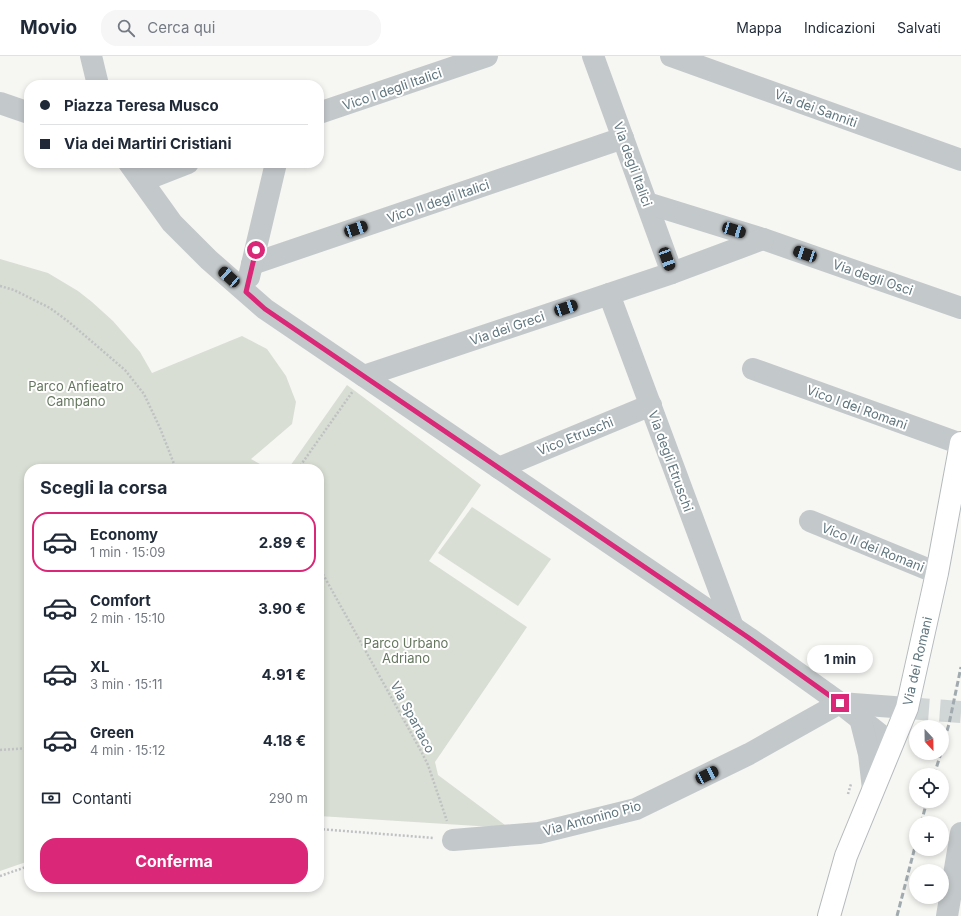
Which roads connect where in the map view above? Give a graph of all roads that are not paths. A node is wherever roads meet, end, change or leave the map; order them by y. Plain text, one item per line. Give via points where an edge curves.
1 (91, 56) edge
2 (487, 56) edge
3 (593, 56) edge
4 (671, 56) edge
5 (97, 80) edge
6 (0, 103) edge
7 (24, 111) edge
8 (324, 112) edge
9 (623, 138) junction
10 (961, 160) edge
11 (133, 168) edge
12 (175, 168) edge
13 (275, 168) edge
14 (142, 181) junction
15 (647, 203) junction
16 (763, 239) junction
17 (252, 264) junction
18 (672, 273) junction
19 (246, 292) junction
20 (609, 294) junction
21 (961, 308) edge
22 (753, 369) dead end
23 (364, 376) junction
24 (651, 405) junction
25 (961, 443) edge
26 (499, 468) junction
27 (810, 522) dead end
28 (937, 573) junction
29 (733, 627) junction
30 (840, 703) junction
31 (907, 708) junction
32 (860, 718) junction
33 (892, 744) junction
34 (873, 789) junction
35 (961, 833) edge
36 (453, 840) road end
37 (829, 916) edge
38 (947, 916) edge

1 - 5 street
2 - 8 street, Vico I degli Italici
3 - 9 street, Via degli Italici
4 - 10 street, Via dei Sanniti
6 - 7 street
9 - 15 street, Via degli Italici
9 - 17 street, Vico II degli Italici
11 - 14 street
12 - 14 street
13 - 17 street
14 - 19 street via 172,223
15 - 16 street, Via degli Osci
15 - 18 street, Via degli Italici
16 - 18 street, Via dei Greci
16 - 21 street, Via degli Osci
17 - 19 street
18 - 20 street, Via dei Greci
19 - 23 street via 265,309
20 - 23 street, Via dei Greci
20 - 24 street, Via degli Etruschi
22 - 25 street, Vico I dei Romani
23 - 26 street
24 - 26 street, Vico Etruschi
24 - 29 street, Via degli Etruschi
25 - 28 main road, Via dei Romani
26 - 29 street
27 - 28 street, Vico II dei Romani
28 - 31 main road, Via dei Romani
29 - 30 street
30 - 31 street
30 - 32 street
30 - 36 street, Via Antonino Pio via 749,754 636,809 539,833
31 - 33 main road, Via dei Romani
32 - 33 street
32 - 34 street via 869,754
33 - 34 main road, Via dei Romani
34 - 37 main road, Via dei Romani via 846,856
35 - 38 street

